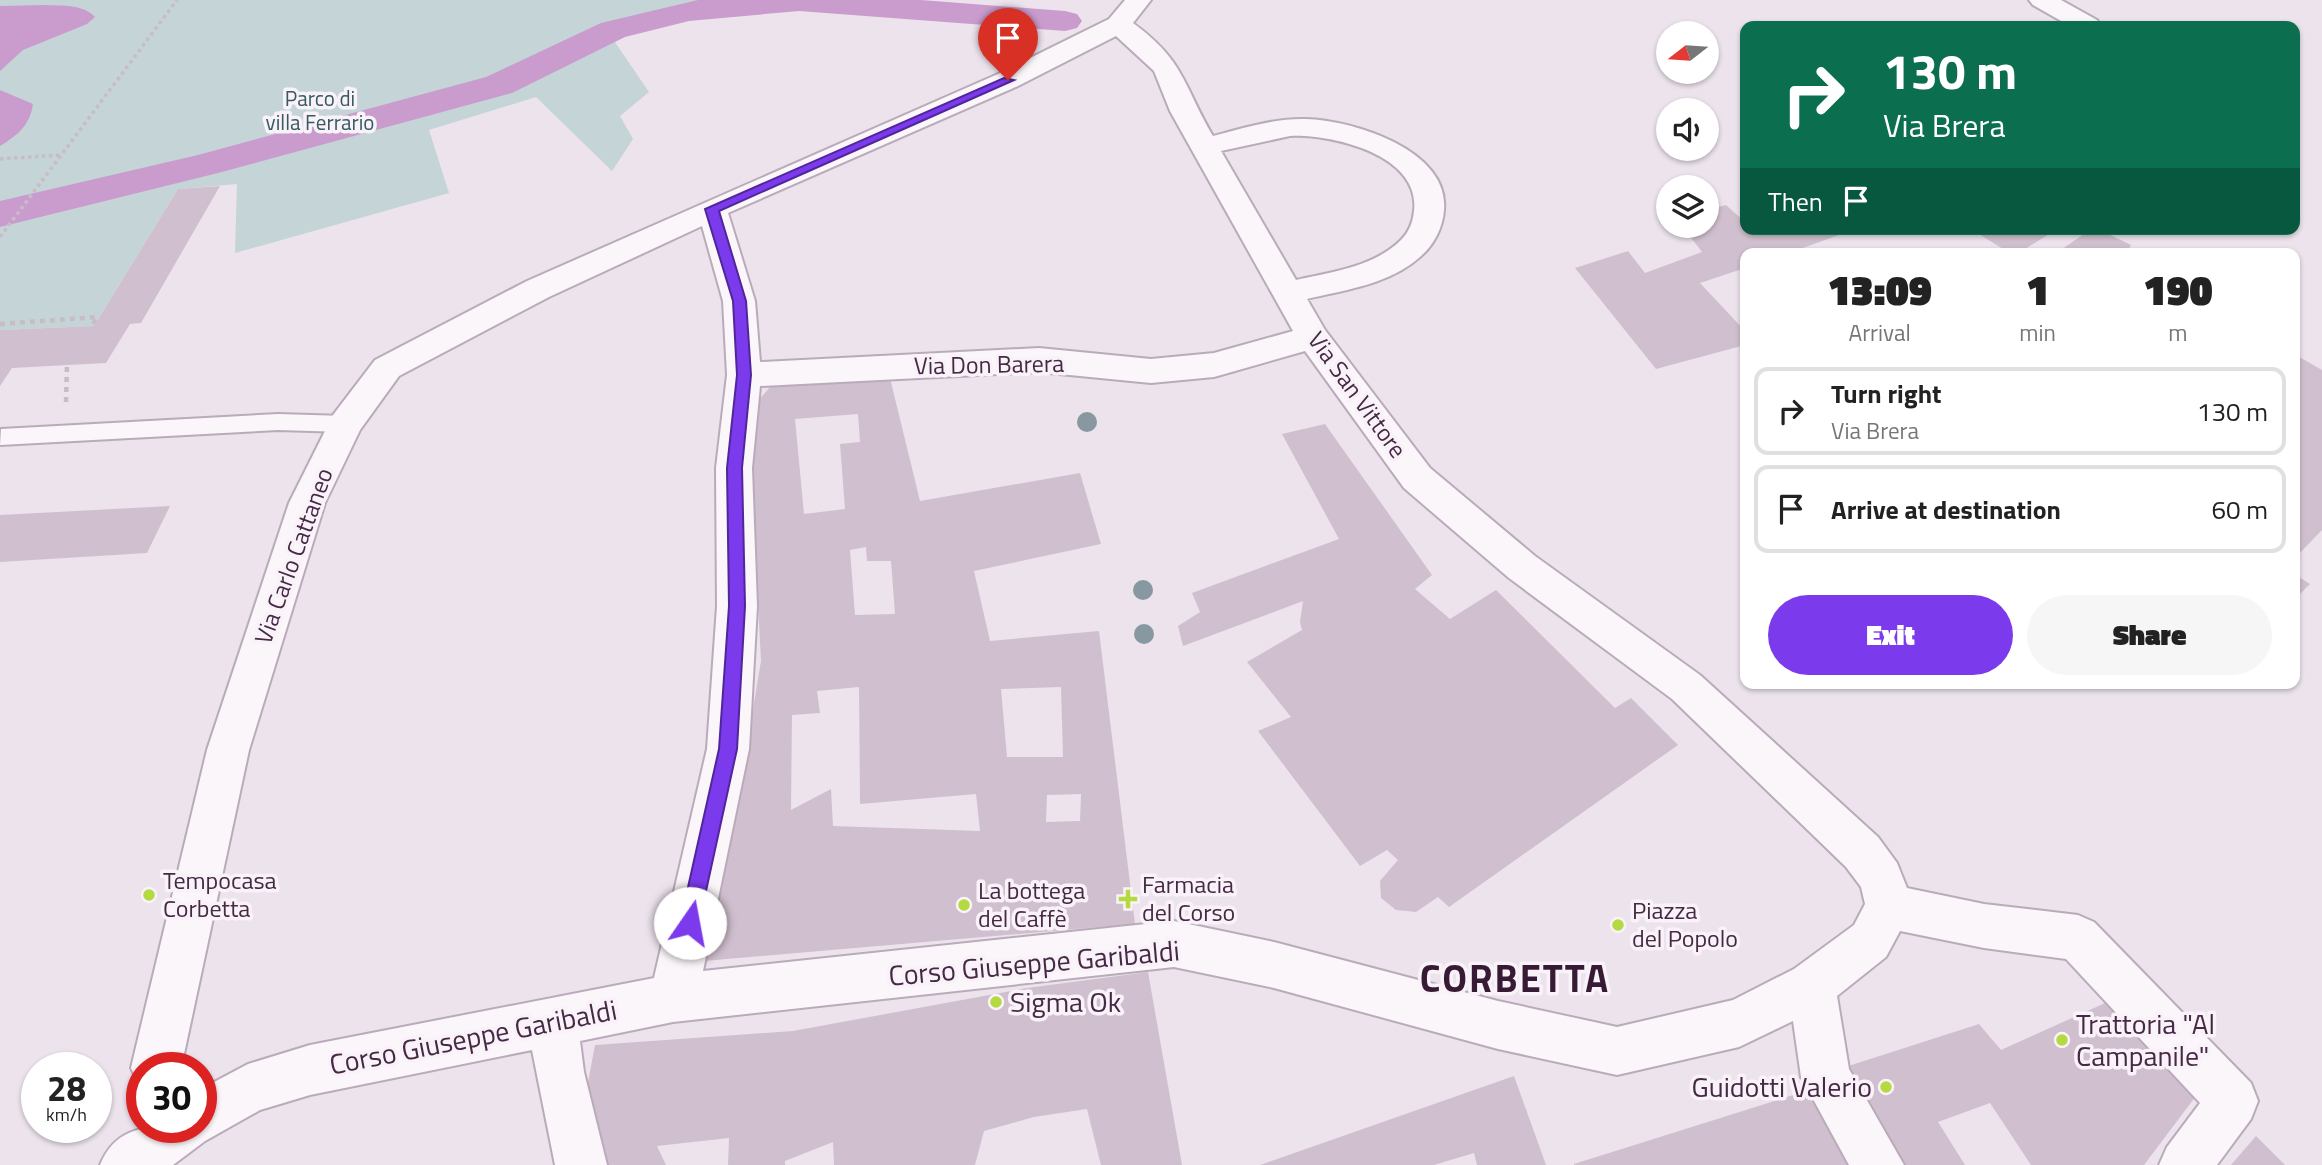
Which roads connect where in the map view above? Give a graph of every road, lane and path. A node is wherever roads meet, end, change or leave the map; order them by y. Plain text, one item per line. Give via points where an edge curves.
1 (177, 0) edge
2 (1138, 0) edge
3 (2042, 0) edge
4 (2079, 21) edge
5 (1118, 26) junction
6 (1204, 147) junction
7 (61, 155) junction
8 (0, 159) edge
9 (712, 209) junction
10 (1, 235) edge
11 (1288, 293) junction
12 (0, 324) edge
13 (92, 326) dead end
14 (1313, 338) junction
15 (744, 375) junction
16 (345, 424) junction
17 (1, 437) edge
18 (1889, 906) junction
19 (1811, 986) junction
20 (673, 998) junction
21 (553, 1020) junction
22 (160, 1052) edge
23 (217, 1108) edge
24 (581, 1165) edge
25 (1878, 1165) edge
26 (2185, 1165) edge

1 - 7 path
2 - 5 street
3 - 4 street
5 - 6 street, Via San Vittore via 1144,44 1174,76 1184,111
5 - 9 street, Via Carlo Cattaneo via 1008,80
6 - 11 street, Via San Vittore
6 - 11 street via 1267,130 1317,127 1350,133 1395,153 1428,191 1430,212 1423,235 1404,255 1363,274
7 - 8 path
7 - 10 path
9 - 15 street via 739,301
9 - 16 street, Via Carlo Cattaneo via 538,289 387,368
11 - 14 street, Via San Vittore
12 - 13 path via 97,317
14 - 15 street, Via Don Barera via 1214,365 1152,371 1039,360
14 - 18 street, Via San Vittore via 1417,478 1522,567 1686,687 1861,852 1881,878
15 - 20 street via 734,468 737,606 728,749
16 - 17 lane via 278,422
16 - 22 street, Via Carlo Cattaneo via 307,503 228,750
18 - 19 street, Corso Giuseppe Garibaldi via 1870,941
18 - 26 street via 1984,926 2078,937 2233,1101
19 - 20 street, Corso Giuseppe Garibaldi via 1739,1023 1617,1051 1174,944
19 - 25 street via 1826,1077
20 - 21 street, Corso Giuseppe Garibaldi
21 - 23 street, Corso Giuseppe Garibaldi via 310,1070 248,1089
21 - 24 street via 559,1072

